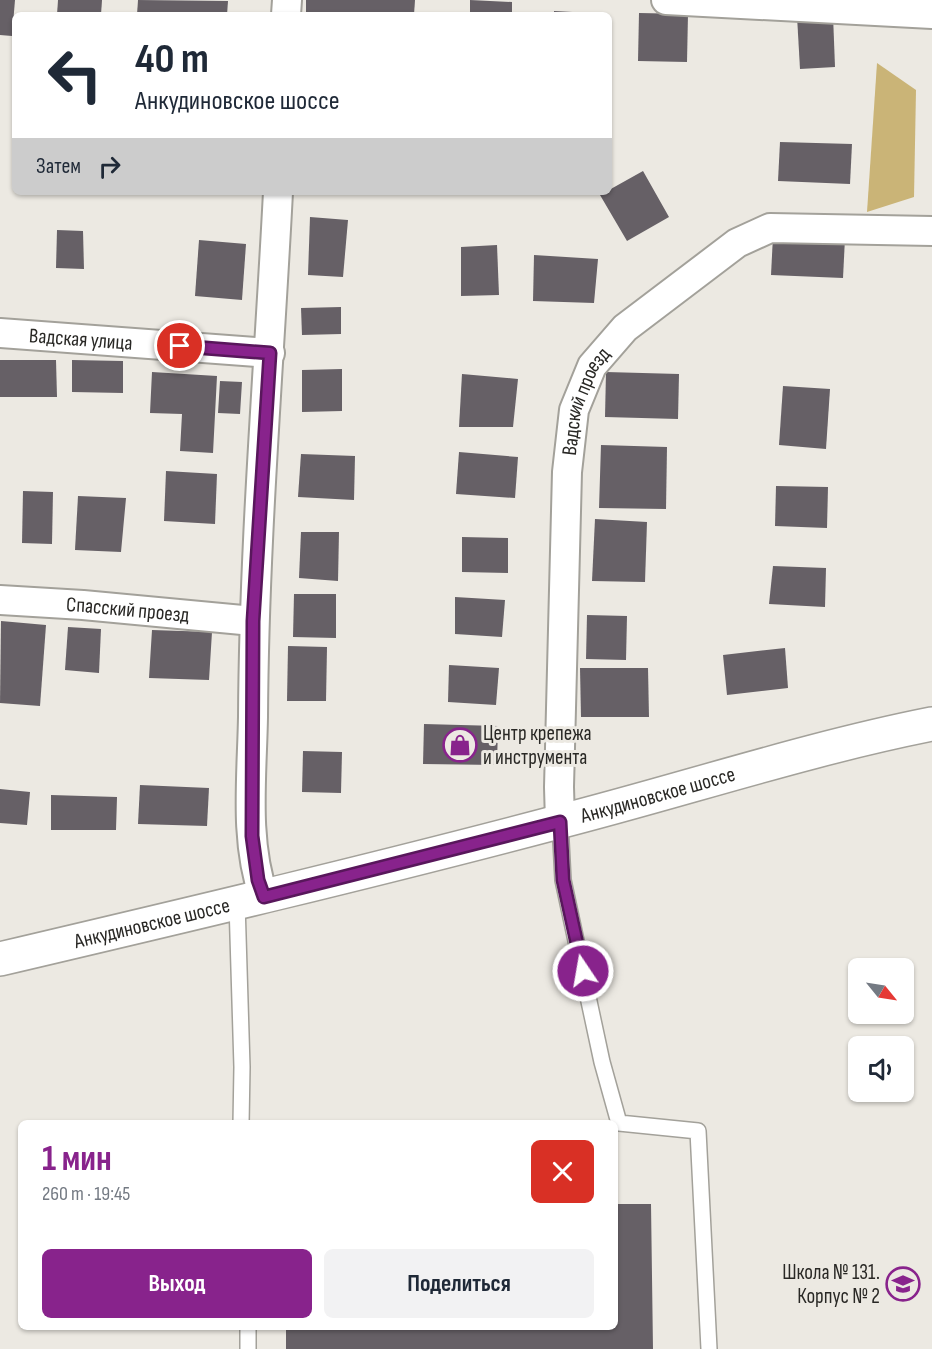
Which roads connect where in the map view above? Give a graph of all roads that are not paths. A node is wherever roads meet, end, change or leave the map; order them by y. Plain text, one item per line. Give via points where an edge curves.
1 (666, 0) edge
2 (932, 14) edge
3 (278, 195) edge
4 (932, 231) edge
5 (0, 333) edge
6 (270, 353) junction
7 (0, 600) edge
8 (253, 621) junction
9 (932, 724) edge
10 (560, 822) junction
11 (250, 900) junction
12 (0, 959) edge
13 (241, 1120) edge
14 (248, 1330) edge
15 (248, 1349) edge
16 (709, 1349) edge

1 - 2 street
3 - 6 street
4 - 10 street, Вадский проезд via 770,228 737,243 626,328 592,366 574,410 567,472
5 - 6 street, Вадская улица
6 - 8 street
7 - 8 street, Спасский проезд
8 - 11 street via 252,836 258,880
9 - 10 main road, Анкудиновское шоссе
10 - 11 main road, Анкудиновское шоссе
10 - 16 lane via 563,880 619,1123 698,1131
11 - 12 main road, Анкудиновское шоссе
11 - 13 lane
14 - 15 lane

